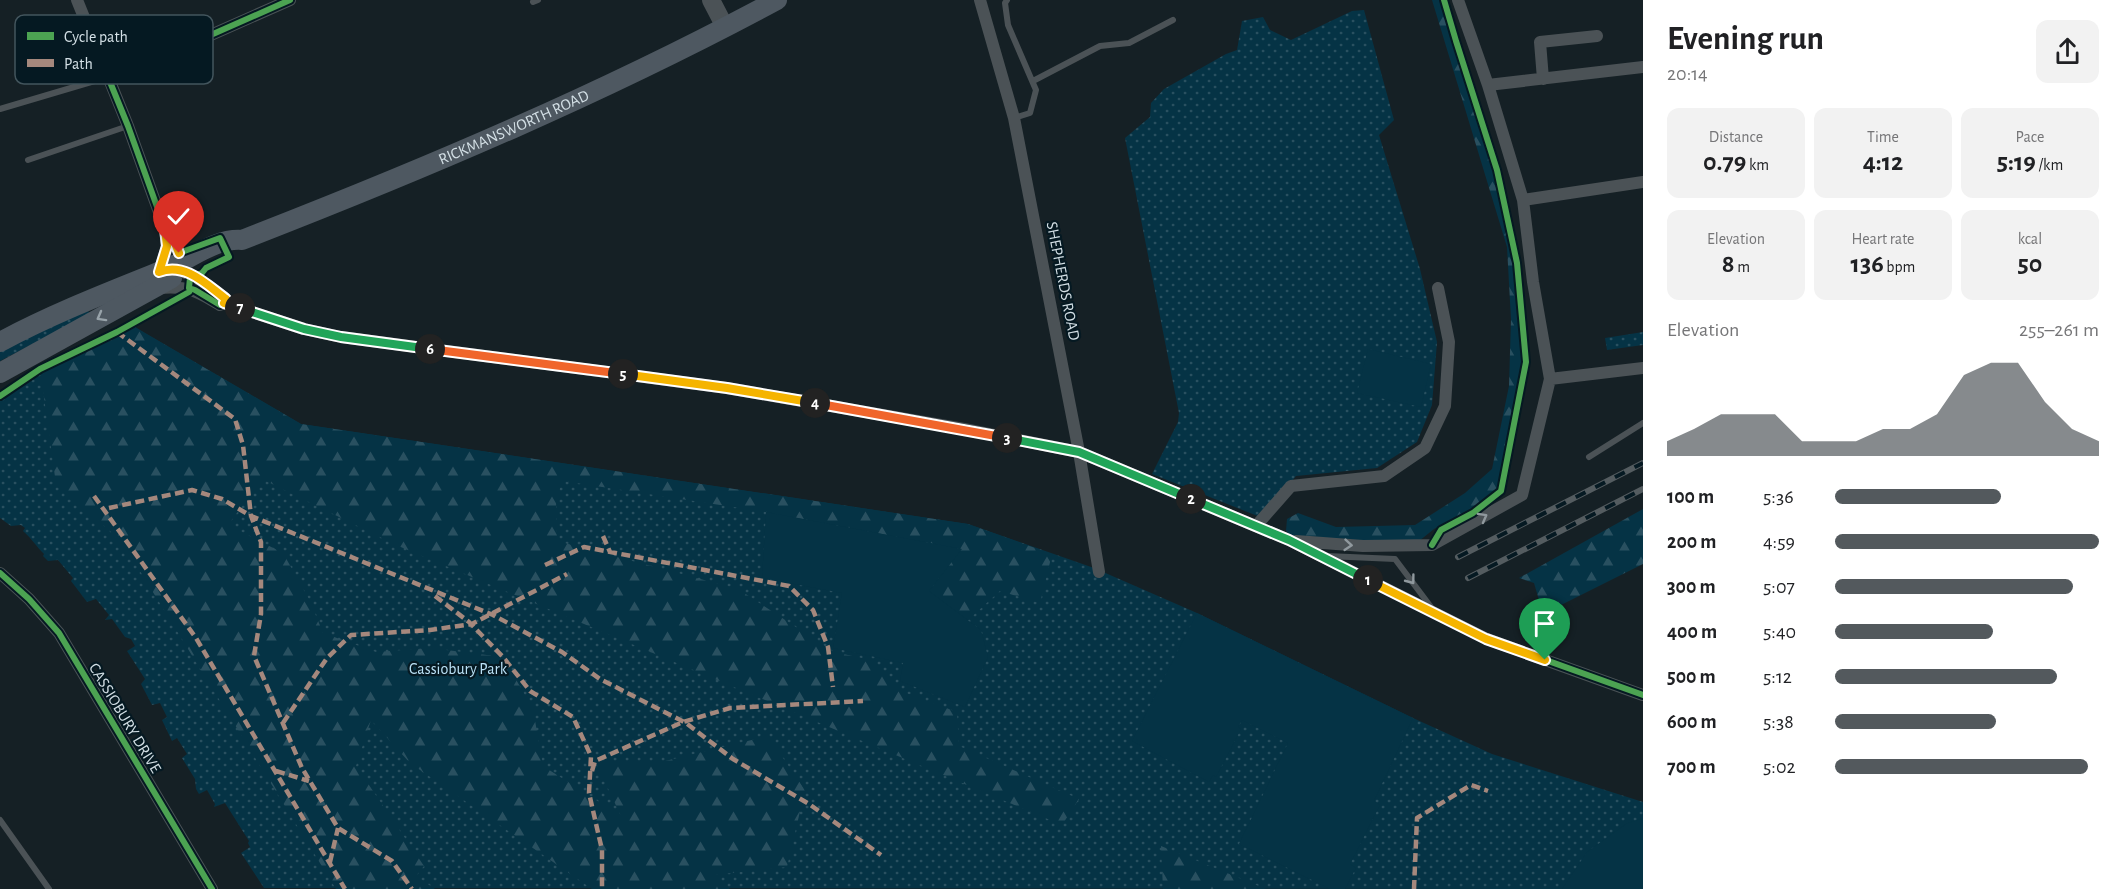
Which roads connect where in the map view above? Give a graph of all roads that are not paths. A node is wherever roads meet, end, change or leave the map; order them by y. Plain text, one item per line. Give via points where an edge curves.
1 (77, 0) edge
2 (290, 0) edge
3 (711, 0) edge
4 (777, 0) edge
5 (980, 0) edge
6 (1007, 0) edge
7 (1458, 0) edge
8 (83, 15) edge
9 (1173, 20) dead end
10 (725, 27) junction
11 (213, 34) edge
12 (1598, 36) dead end
13 (1643, 67) edge
14 (1543, 79) junction
15 (1033, 81) junction
16 (84, 84) edge
17 (111, 84) edge
18 (1488, 85) junction
19 (0, 109) edge
20 (1014, 118) junction
21 (128, 126) junction
22 (28, 160) dead end
23 (1643, 182) edge
24 (1523, 200) junction
25 (171, 278) junction
26 (1438, 288) dead end
27 (0, 342) edge
28 (1643, 368) edge
29 (0, 372) edge
30 (1550, 379) junction
31 (1643, 423) edge
32 (1079, 452) junction
33 (1589, 457) dead end
34 (1256, 526) junction
35 (1289, 540) junction
36 (1321, 556) junction
37 (1099, 572) dead end
38 (0, 573) edge
39 (1436, 613) junction
40 (1643, 695) edge
41 (0, 820) edge
42 (49, 889) edge
43 (212, 889) edge

1 - 8 street
2 - 11 street
3 - 10 street
4 - 10 main road, RICKMANSWORTH ROAD
5 - 20 street, SHEPHERDS ROAD
6 - 15 lane via 1008,25
7 - 18 street
9 - 15 lane via 1129,43 1100,45
10 - 25 main road, RICKMANSWORTH ROAD via 485,142 243,240 235,248
12 - 14 street via 1540,42
13 - 14 street
14 - 18 street
15 - 20 lane via 1036,90 1030,113
16 - 19 lane
17 - 21 street
18 - 24 street
20 - 32 street, SHEPHERDS ROAD
21 - 22 lane
21 - 25 street via 165,229
23 - 24 street
24 - 30 street
25 - 27 main road, RICKMANSWORTH ROAD via 88,299
25 -> 29 main road, RICKMANSWORTH ROAD
25 - 32 street via 195,276 226,299 224,303 341,337 727,388
26 - 34 street via 1449,342 1445,406 1425,448 1384,476 1291,486
28 - 30 street
35 -> 30 street via 1363,546 1432,545 1522,495
31 - 33 lane
32 - 34 street
32 - 37 street, SHEPHERDS ROAD
34 - 35 street
35 - 36 street
36 - 39 street
36 -> 39 lane via 1395,559
38 - 43 street, CASSIOBURY DRIVE via 59,633
39 - 40 street via 1486,639
41 - 42 lane

